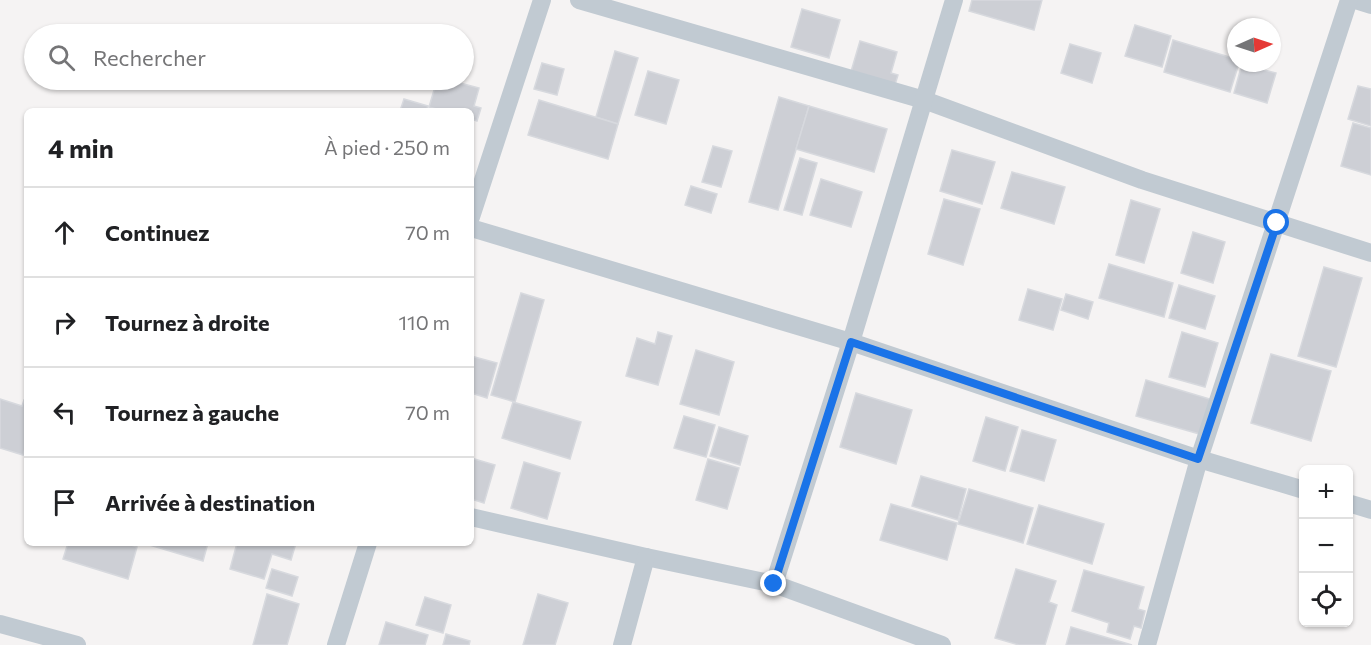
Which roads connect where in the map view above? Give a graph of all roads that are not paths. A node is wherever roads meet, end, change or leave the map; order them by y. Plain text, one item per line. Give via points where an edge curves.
1 (542, 0) edge
2 (579, 0) edge
3 (954, 0) edge
4 (1349, 0) edge
5 (1355, 0) edge
6 (1371, 5) edge
7 (924, 100) junction
8 (474, 208) edge
9 (1277, 223) junction
10 (474, 229) edge
11 (1371, 253) edge
12 (851, 342) junction
13 (1198, 459) junction
14 (1299, 489) edge
15 (1353, 505) edge
16 (1371, 510) edge
17 (474, 518) edge
18 (367, 546) edge
19 (646, 557) junction
20 (774, 584) junction
21 (0, 624) edge
22 (77, 645) edge
23 (336, 645) edge
24 (622, 645) edge
25 (942, 645) edge
26 (1147, 645) edge

1 - 8 street
2 - 7 street
3 - 7 street
4 - 9 street
5 - 6 street
7 - 9 street via 1142,180
7 - 12 street
9 - 11 street
9 - 13 street
10 - 12 street
12 - 13 street
12 - 20 street
13 - 14 street
13 - 26 street
15 - 16 street
17 - 19 street
18 - 23 street
19 - 20 street
19 - 24 street
20 - 25 street
21 - 22 street

